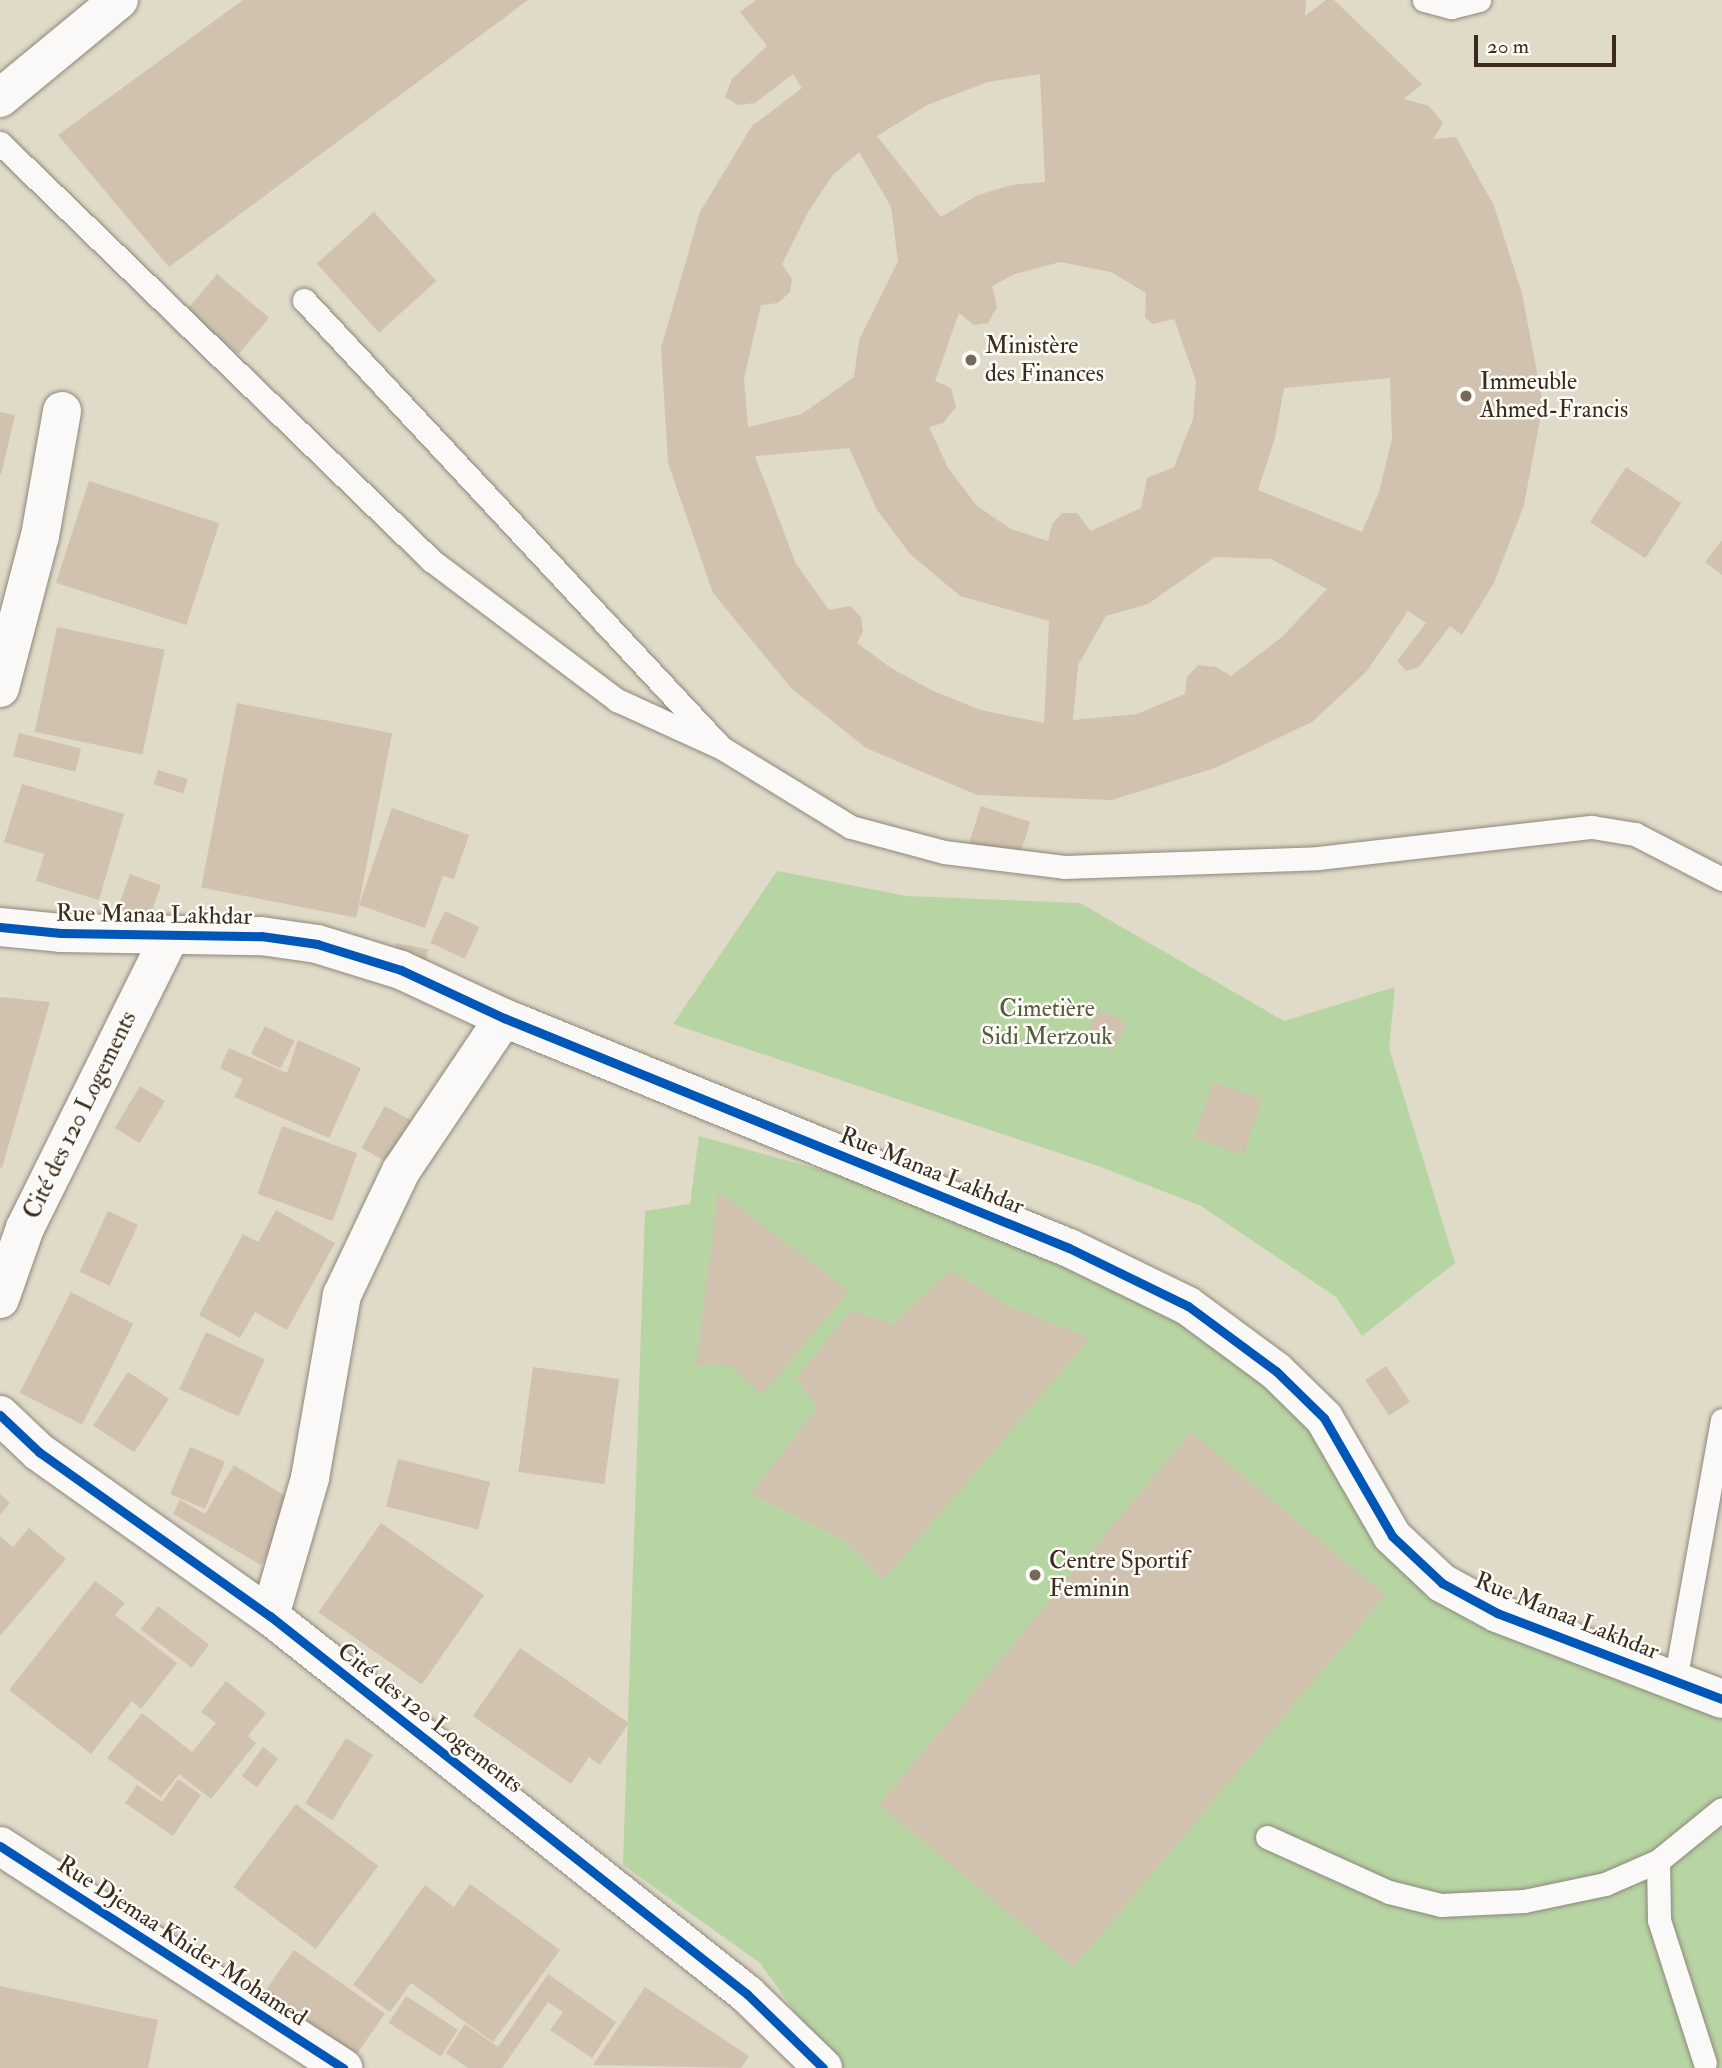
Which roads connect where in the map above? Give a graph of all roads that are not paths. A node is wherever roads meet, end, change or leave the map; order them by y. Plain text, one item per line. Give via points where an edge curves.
1 (119, 0) edge
2 (1424, 0) edge
3 (1479, 0) edge
4 (0, 97) edge
5 (0, 144) edge
6 (304, 300) dead end
7 (62, 411) dead end
8 (0, 688) edge
9 (722, 748) junction
10 (1722, 878) edge
11 (0, 927) edge
12 (170, 936) junction
13 (504, 1018) junction
14 (13, 1225) edge
15 (0, 1299) edge
16 (0, 1415) edge
17 (1722, 1420) edge
18 (270, 1616) junction
19 (1675, 1681) junction
20 (1722, 1699) edge
21 (1722, 1810) edge
22 (1267, 1837) dead end
23 (0, 1846) edge
24 (1658, 1861) junction
25 (1705, 2063) dead end
26 (343, 2068) edge
27 (822, 2068) edge

1 - 4 street
2 - 3 lane via 1451,7
5 - 9 lane via 431,560 617,700
6 - 9 lane
7 - 8 street via 40,536
9 - 10 lane via 851,827 944,852 1064,867 1318,858 1592,827 1634,834
11 - 12 street, Rue Manaa Lakhdar
12 - 13 street, Rue Manaa Lakhdar via 261,936 317,943 401,970
12 - 14 street, Cité des 120 Logements
13 - 18 street via 401,1171 342,1295 310,1478
13 - 19 street, Rue Manaa Lakhdar via 1069,1248 1188,1307 1276,1371 1324,1418 1392,1536 1442,1583 1497,1613
14 - 15 street, Cité des 120 Logements
16 - 18 street, Cité des 120 Logements via 40,1452
17 - 19 lane
18 - 27 street, Cité des 120 Logements via 747,1994
19 - 20 street, Rue Manaa Lakhdar
21 - 24 lane
22 - 24 lane via 1389,1892 1441,1905 1524,1901 1605,1884
23 - 26 street, Rue Djemaa Khider Mohamed
24 - 25 lane via 1659,1920

